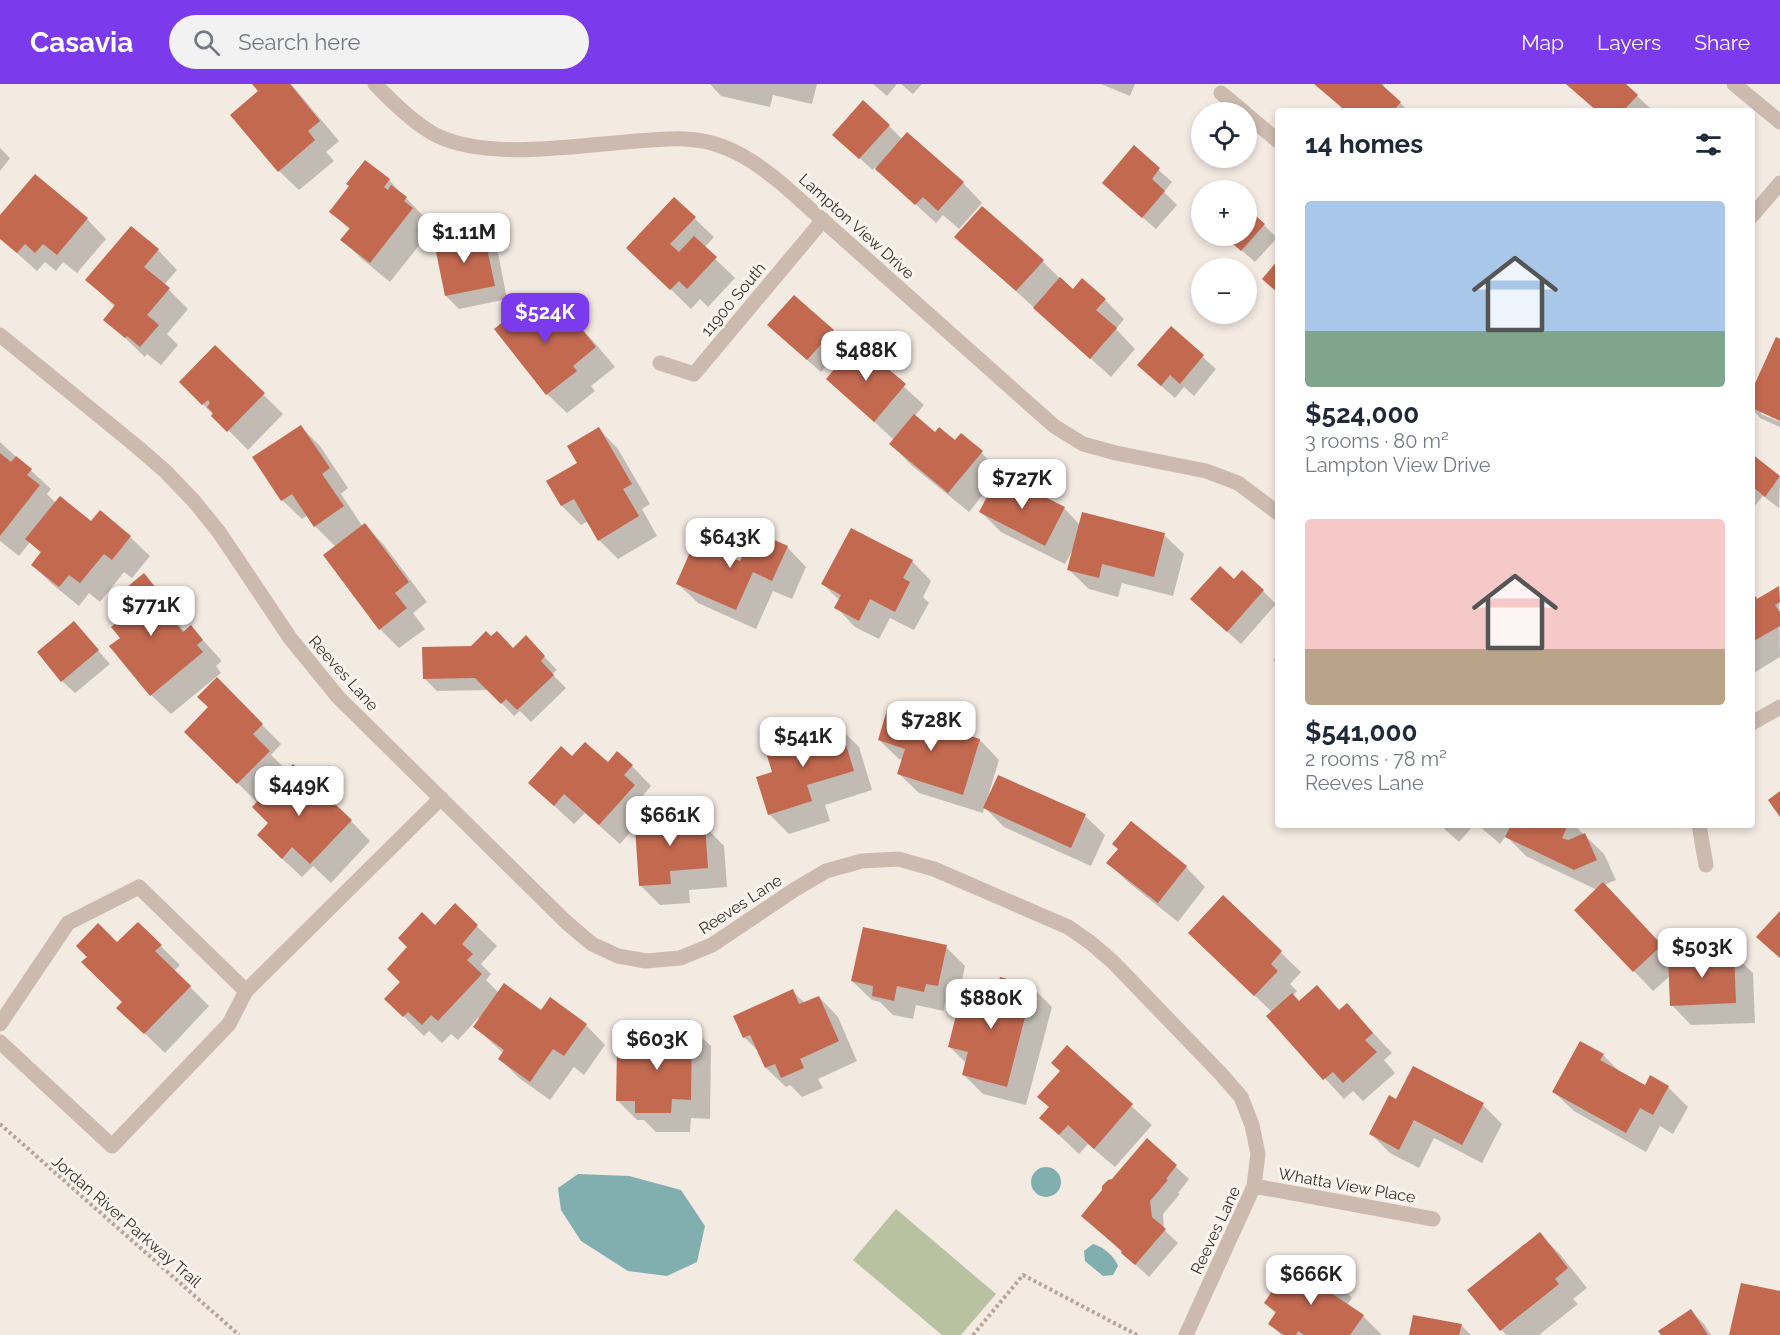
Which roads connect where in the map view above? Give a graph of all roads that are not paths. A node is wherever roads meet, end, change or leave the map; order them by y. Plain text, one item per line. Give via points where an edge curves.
1 (375, 84) edge
2 (1734, 84) edge
3 (1221, 93) dead end
4 (1232, 102) edge
5 (1780, 122) edge
6 (1257, 123) edge
7 (1275, 138) edge
8 (1780, 183) edge
9 (1755, 212) edge
10 (823, 220) junction
11 (0, 335) edge
12 (660, 363) dead end
13 (1275, 511) edge
14 (1780, 707) edge
15 (1755, 721) edge
16 (441, 798) junction
17 (1700, 828) edge
18 (1706, 865) dead end
19 (246, 991) junction
20 (0, 1024) edge
21 (0, 1042) edge
22 (1254, 1186) junction
23 (1433, 1219) dead end
24 (1186, 1335) edge

1 - 10 street, Lampton View Drive via 395,105 437,136 479,149 521,150 676,138 713,144 750,159
2 - 5 street
3 - 4 street
6 - 7 street
8 - 9 street
10 - 12 street, 11900 South via 694,374
10 - 13 street, Lampton View Drive via 1054,426 1083,444 1206,471 1238,483
11 - 16 street, Reeves Lane via 135,445 193,500 290,638 338,697
14 - 15 street
16 - 19 street
16 - 22 street, Reeves Lane via 566,922 592,944 618,956 645,961 680,958 712,945 826,872 862,861 898,860 934,868 1043,915 1084,938 1113,962 1241,1097 1258,1154
17 - 18 street
19 - 20 street via 139,887 68,923
19 - 21 street via 229,1024 112,1146
22 - 23 street, Whatta View Place
22 - 24 street, Reeves Lane

